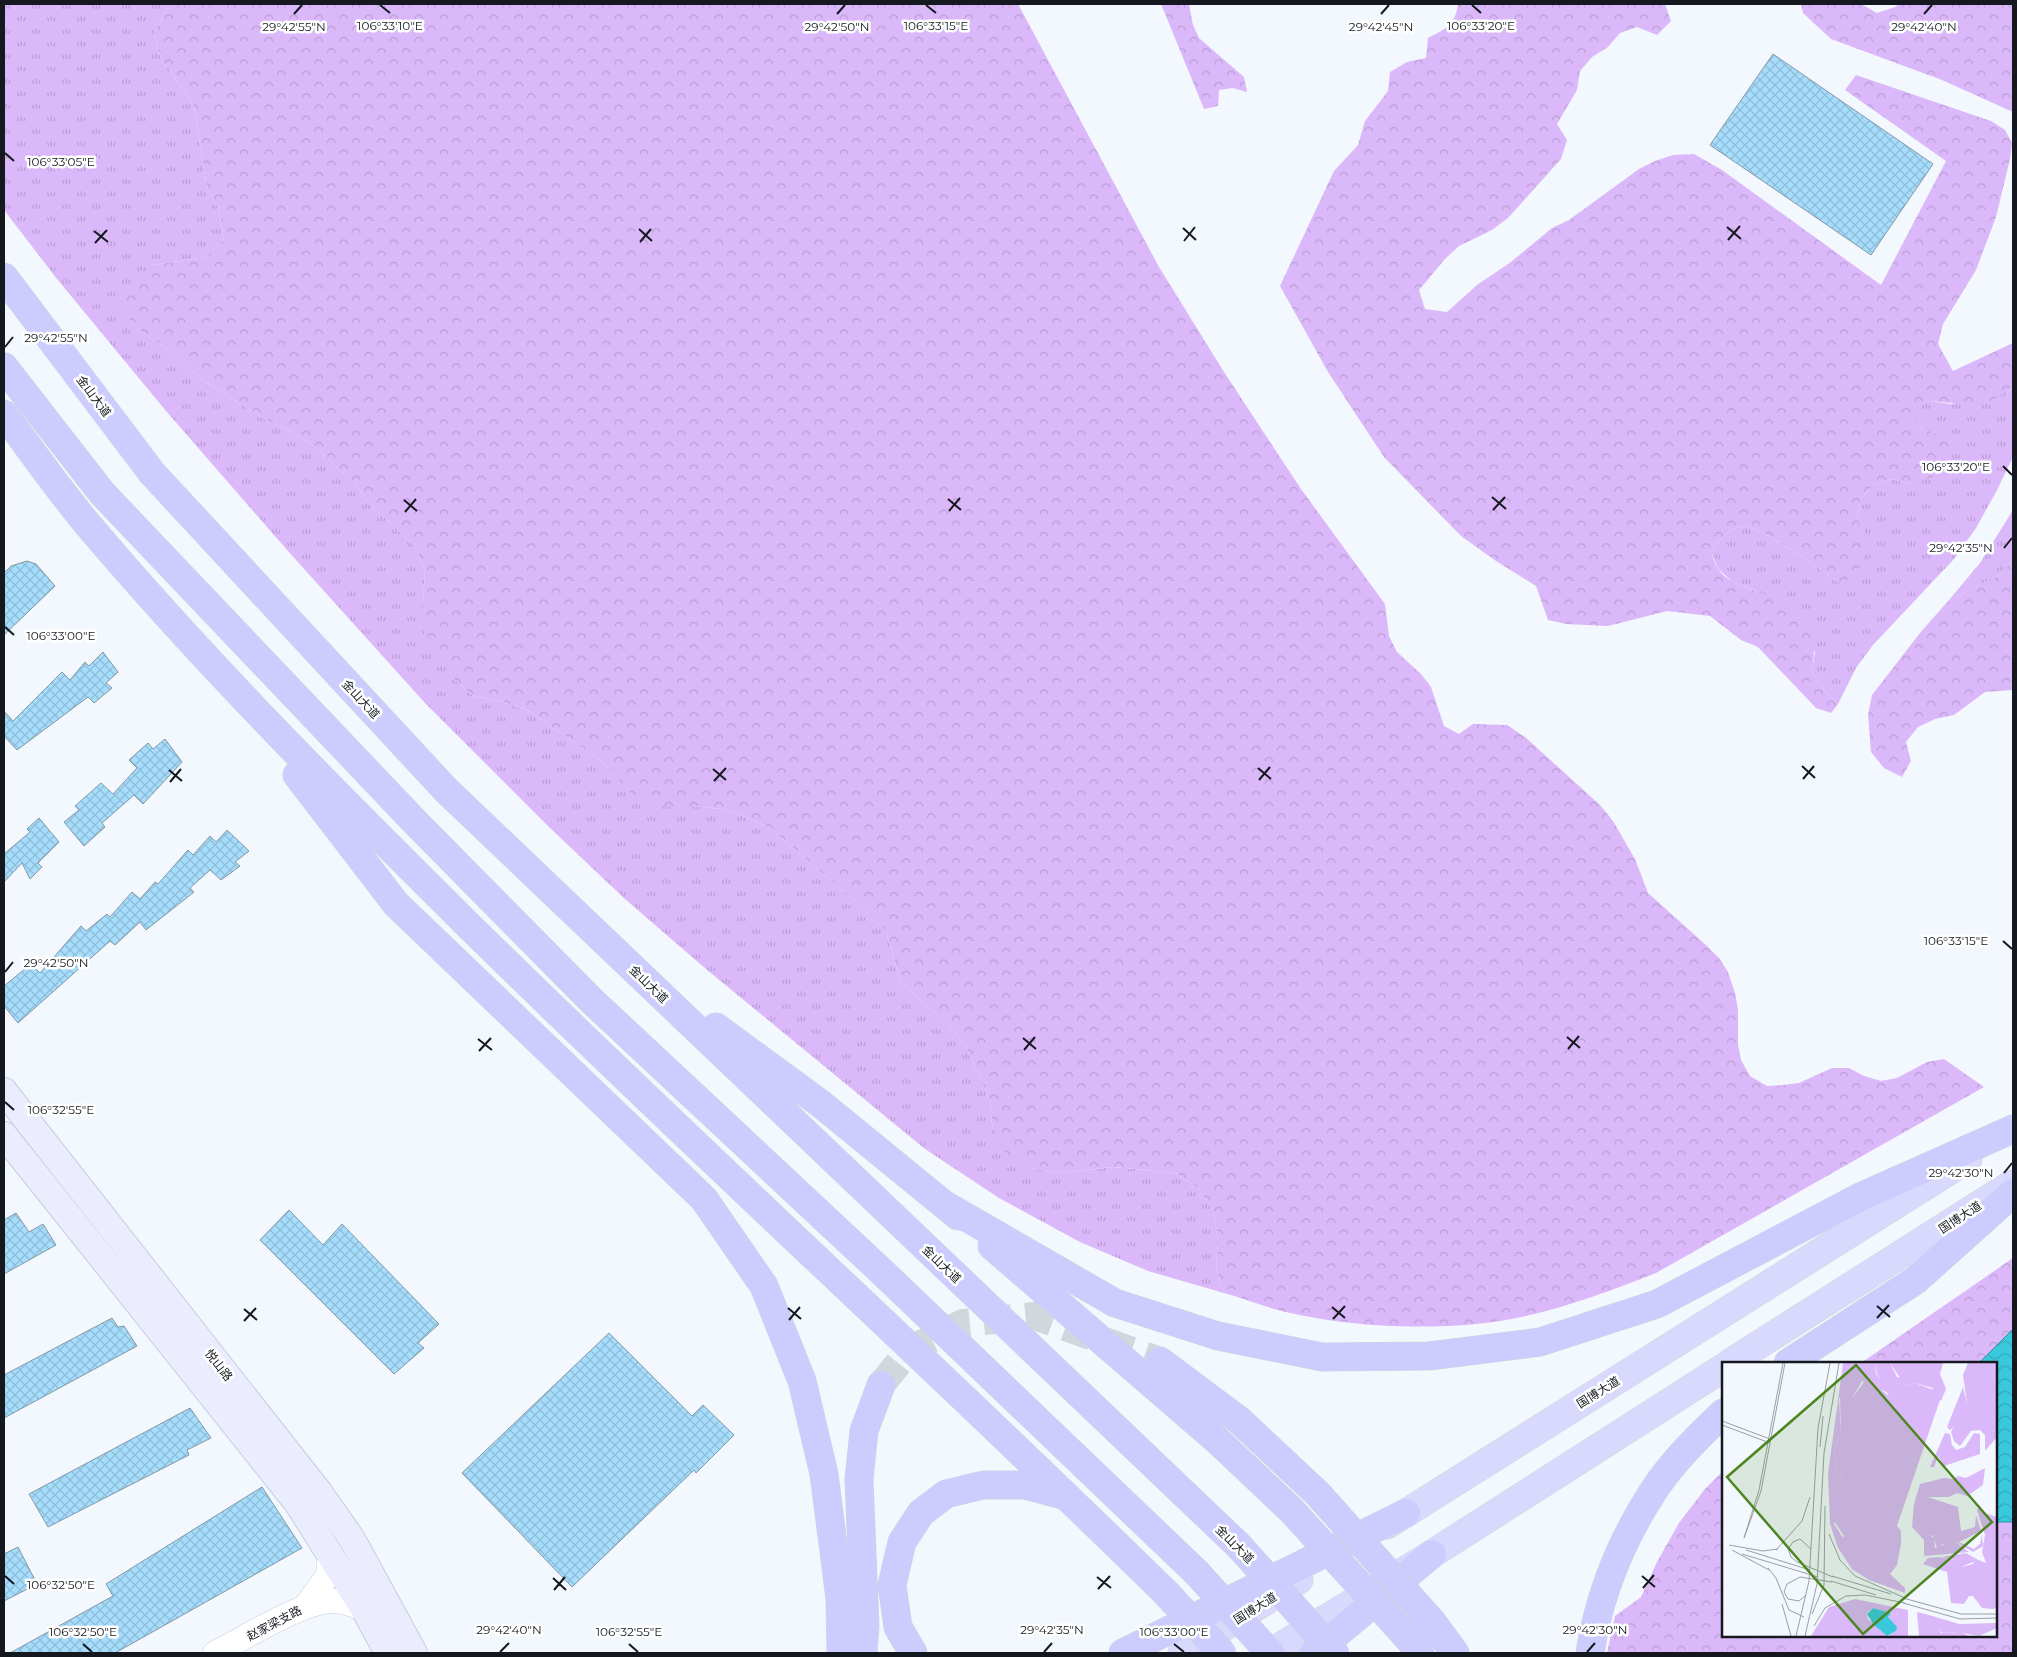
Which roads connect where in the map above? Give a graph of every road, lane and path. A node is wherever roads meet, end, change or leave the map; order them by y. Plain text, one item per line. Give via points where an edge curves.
1 (4, 277) edge
2 (4, 367) edge
3 (4, 414) edge
4 (223, 678) junction
5 (628, 963) junction
6 (5, 1096) edge
7 (28, 1123) junction
8 (2013, 1129) edge
9 (4, 1136) edge
10 (2013, 1183) edge
11 (2013, 1193) edge
12 (944, 1205) junction
13 (1160, 1361) tunnel mouth
14 (1732, 1362) edge
15 (1790, 1362) edge
16 (1722, 1369) edge
17 (881, 1385) tunnel mouth
18 (1722, 1414) edge
19 (1068, 1496) junction
20 (1406, 1513) junction
21 (330, 1553) junction
22 (1432, 1554) junction
23 (306, 1606) junction
24 (364, 1610) junction
25 (1414, 1646) edge
26 (216, 1653) edge
27 (388, 1653) edge
28 (414, 1653) edge
29 (841, 1653) edge
30 (863, 1653) edge
31 (913, 1653) edge
32 (1123, 1653) edge
33 (1182, 1653) edge
34 (1222, 1653) edge
35 (1270, 1653) edge
36 (1314, 1653) edge
37 (1335, 1653) edge
38 (1455, 1653) edge
39 (1590, 1653) edge

1 - 5 highway, 金山大道 via 152,473 446,790
2 - 35 highway, bridge via 102,493 409,816 592,1001 873,1263 1196,1572
3 - 4 highway via 92,530
4 - 19 highway via 580,1036
4 - 29 highway via 396,904 704,1199 764,1286 802,1381 824,1474 840,1599
5 - 12 highway via 821,1104
5 - 37 highway, 金山大道, bridge via 1239,1546
6 - 7 main road, 悦山路
7 - 9 main road
7 - 28 main road, 悦山路 via 319,1492 352,1539
8 - 12 highway via 1860,1198 1657,1304 1540,1342 1429,1356 1322,1357 1218,1336 1115,1303
8 - 20 main road, 国博大道
9 - 21 main road, 悦山路 via 298,1504
10 - 14 main road, 国博大道
11 - 15 highway via 1916,1280
12 - 25 highway, bridge via 1218,1442 1292,1511
13 - 38 highway, bridge via 1239,1420 1318,1494 1434,1623
16 - 22 main road
17 - 30 highway via 864,1431 859,1479 865,1626
18 - 39 highway via 1654,1489 1625,1541 1604,1592
19 - 31 highway via 1025,1485 983,1485 946,1494 921,1513 902,1542 892,1585 898,1627
19 - 34 highway, bridge
20 - 32 highway
20 - 33 main road, 国博大道
21 - 23 street via 328,1575
21 - 24 main road, 悦山路
22 - 35 main road
22 - 36 highway
23 - 24 street via 331,1601 348,1603
23 - 26 street, 赵家梁支路
24 - 27 main road, 悦山路

